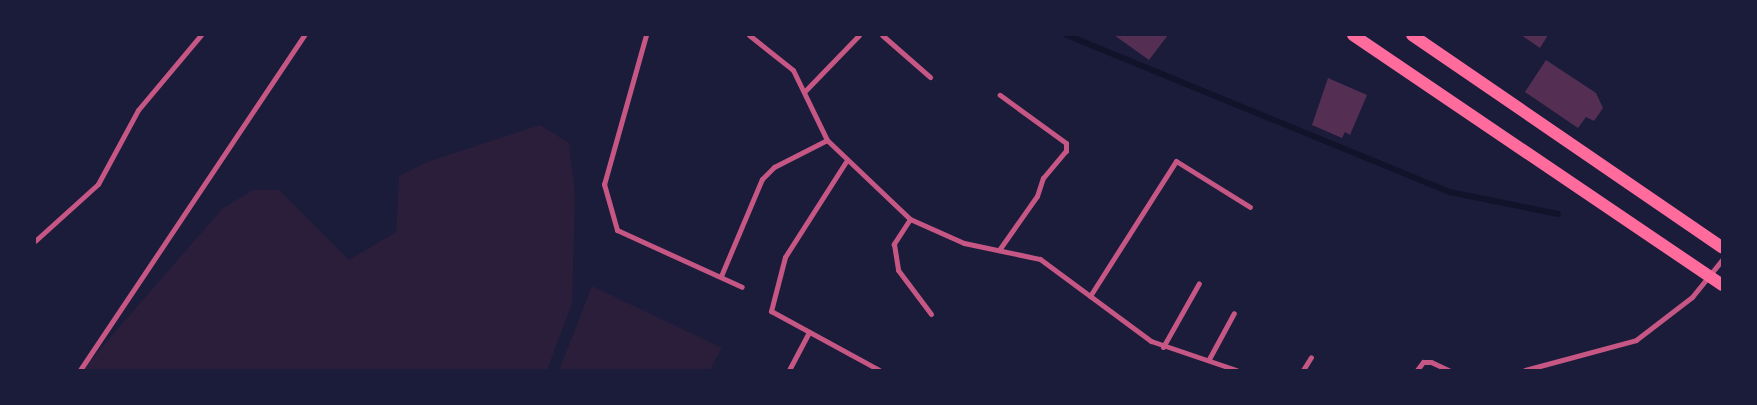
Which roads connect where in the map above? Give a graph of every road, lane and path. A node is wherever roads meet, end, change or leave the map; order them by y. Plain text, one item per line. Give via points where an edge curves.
1 (201, 35) edge
2 (304, 35) edge
3 (646, 35) edge
4 (749, 35) edge
5 (859, 35) edge
6 (882, 35) edge
7 (1353, 35) edge
8 (1412, 35) edge
9 (930, 77) dead end
10 (805, 91) junction
11 (1000, 96) dead end
12 (827, 140) junction
13 (847, 160) junction
14 (1250, 207) dead end
15 (910, 218) junction
16 (35, 241) edge
17 (1722, 247) edge
18 (1000, 250) junction
19 (1722, 260) edge
20 (721, 276) junction
21 (1709, 276) junction
22 (1199, 284) dead end
23 (1722, 285) edge
24 (742, 287) dead end
25 (1090, 296) junction
26 (1234, 313) dead end
27 (931, 314) dead end
28 (809, 332) junction
29 (1163, 347) junction
30 (1311, 357) dead end
31 (1209, 359) junction
32 (80, 370) edge
33 (789, 370) edge
34 (879, 370) edge
35 (1236, 370) edge
36 (1303, 370) edge
37 (1417, 370) edge
38 (1448, 370) edge
39 (1525, 370) edge

1 - 16 street via 138,110 98,184
2 - 32 street
3 - 20 street via 604,184 617,230
4 - 10 street via 793,70
5 - 10 street
6 - 9 street
7 - 21 main road
8 - 17 main road
10 - 12 street
11 - 18 street via 1066,143 1066,151 1043,178 1037,196
12 - 13 street
12 - 20 street via 774,167 762,179
13 - 15 street
13 - 28 street via 785,257 771,311
14 - 25 street via 1176,161
15 - 18 street via 964,243
15 - 27 street via 894,244 898,270
18 - 25 street via 1040,259
19 - 21 street
20 - 24 street
21 - 23 main road
21 - 39 street via 1692,297 1628,344
22 - 29 street
25 - 29 street
26 - 31 street
28 - 33 street
28 - 34 street
29 - 31 street
30 - 36 street
31 - 35 street
37 - 38 street via 1424,362

